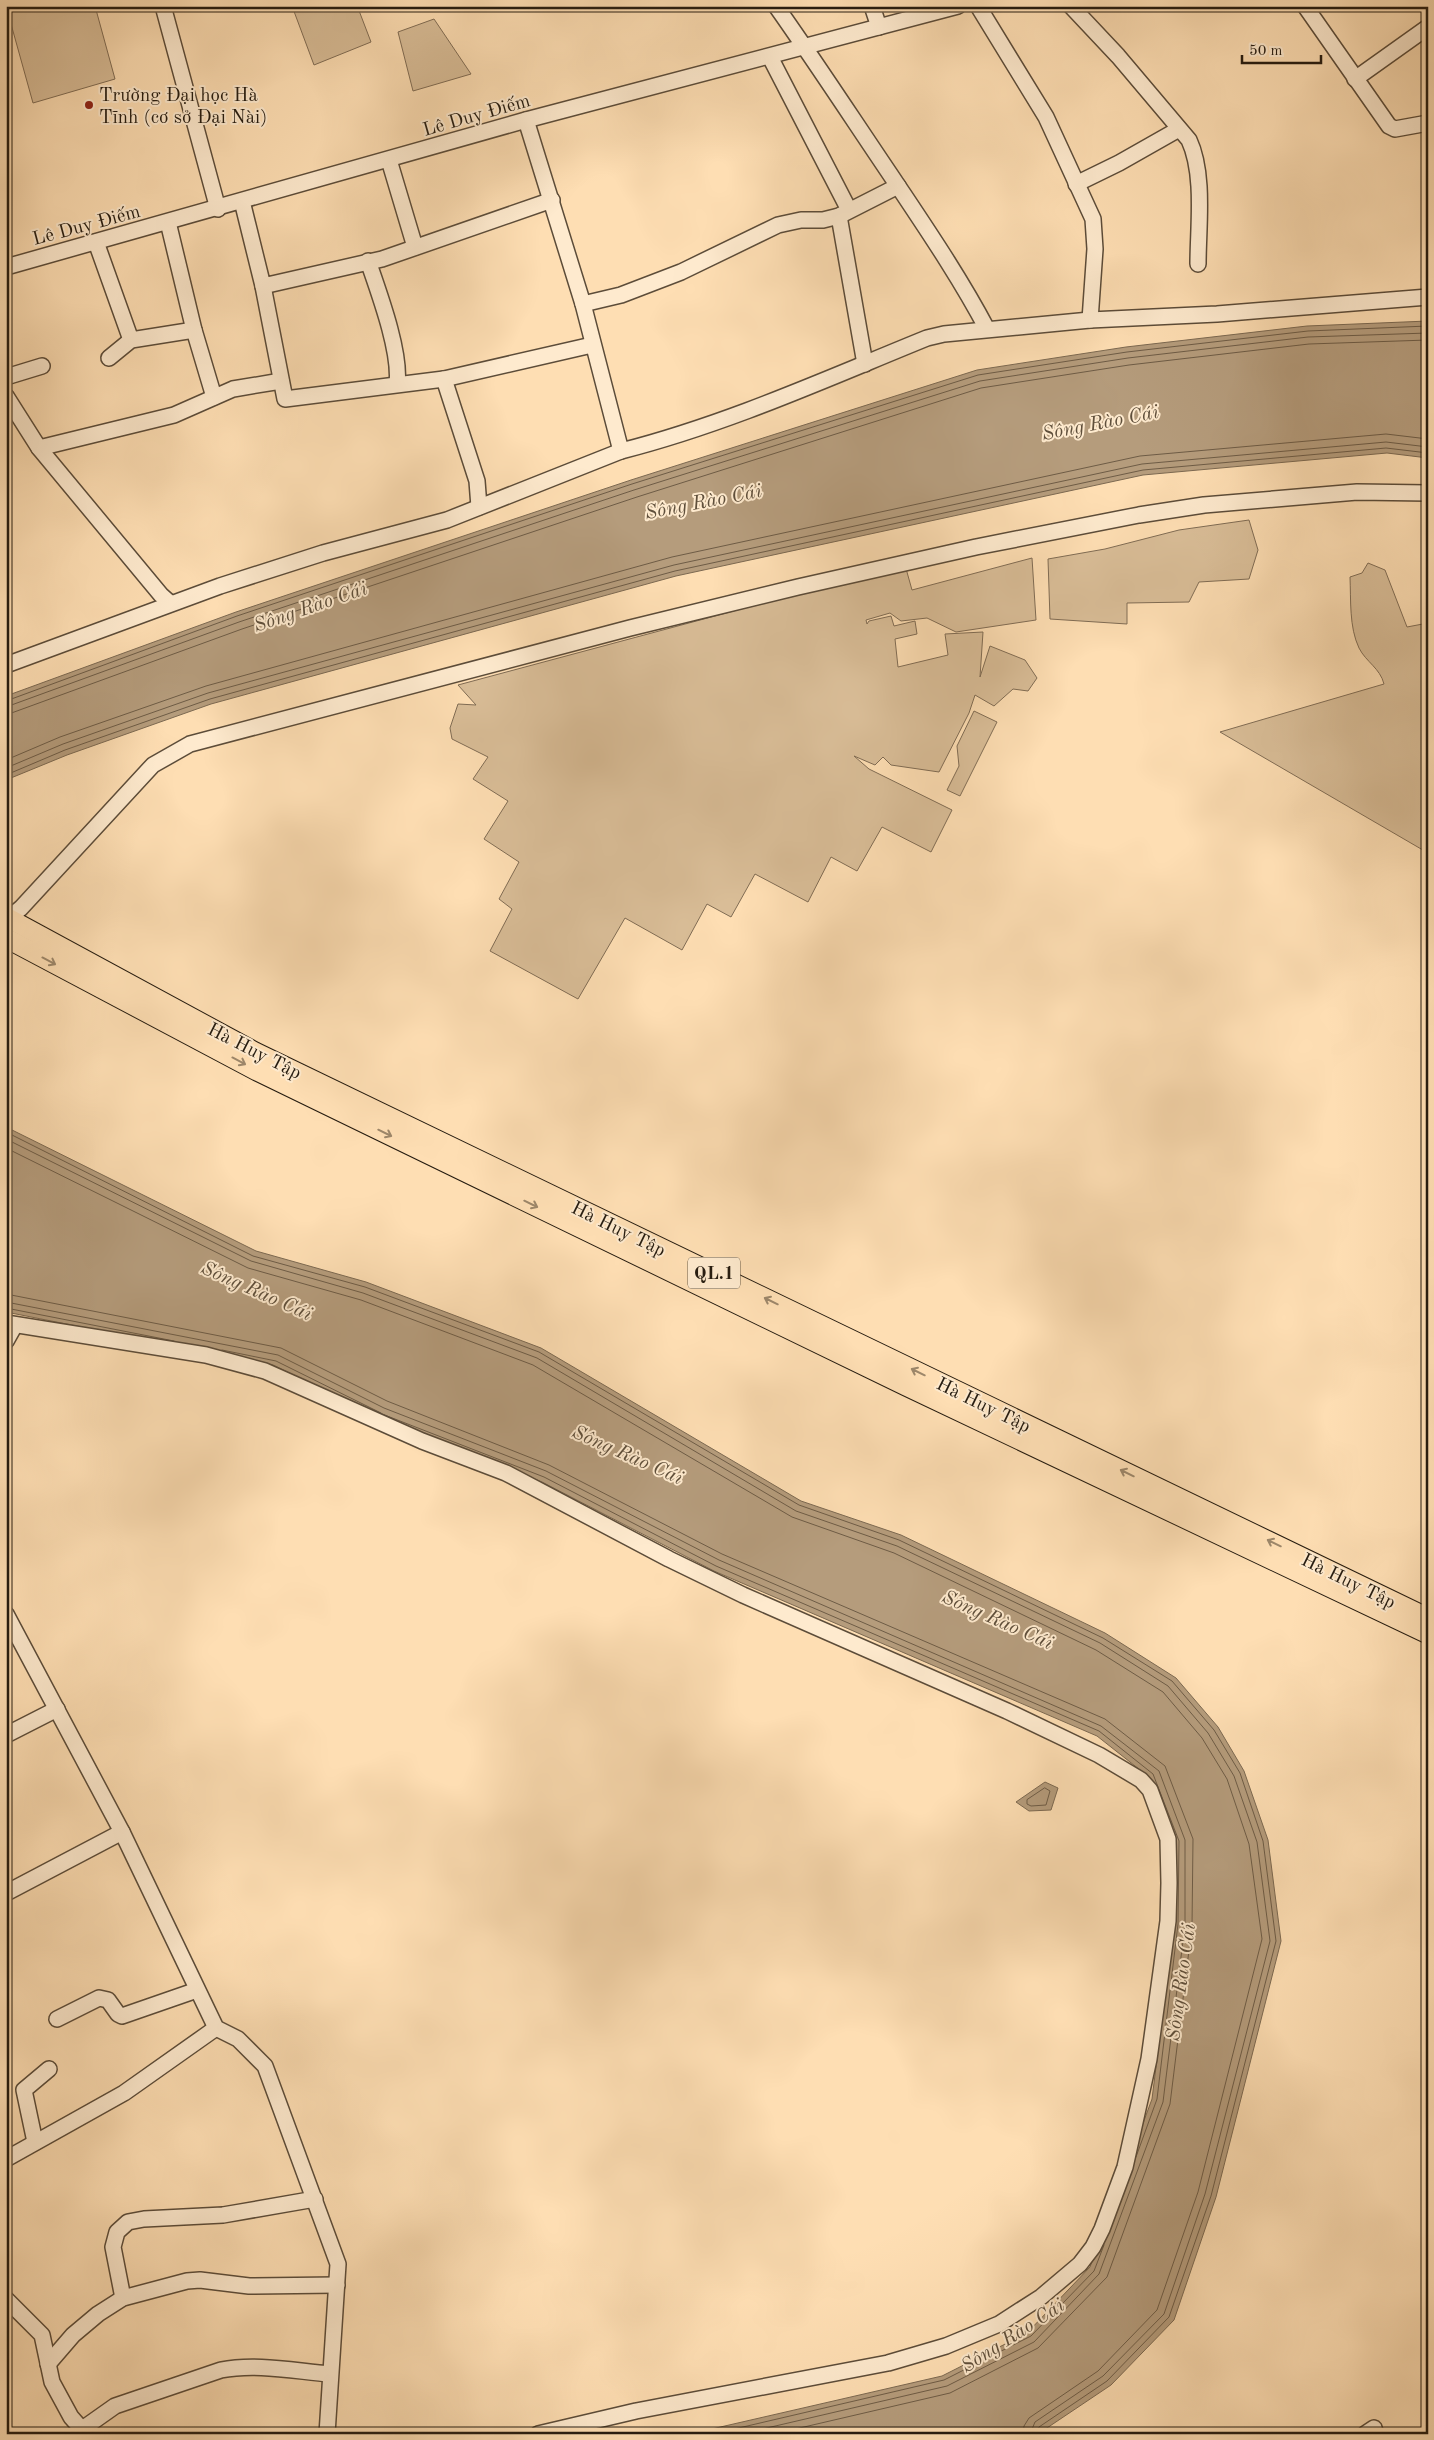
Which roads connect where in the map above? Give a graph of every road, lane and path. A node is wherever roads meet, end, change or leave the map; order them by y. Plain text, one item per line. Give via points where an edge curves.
1 (163, 6) edge
2 (776, 6) edge
3 (872, 6) edge
4 (958, 6) edge
5 (978, 6) edge
6 (1071, 6) edge
7 (1305, 6) edge
8 (879, 27) junction
9 (1428, 27) edge
10 (805, 46) junction
11 (770, 57) junction
12 (1356, 79) junction
13 (526, 120) junction
14 (1428, 123) edge
15 (1179, 128) junction
16 (389, 160) junction
17 (1076, 184) junction
18 (898, 186) junction
19 (552, 200) junction
20 (242, 201) junction
21 (218, 209) junction
22 (844, 213) junction
23 (168, 222) junction
24 (96, 242) junction
25 (415, 248) junction
26 (368, 261) junction
27 (1198, 264) dead end
28 (6, 267) edge
29 (263, 286) junction
30 (1428, 297) edge
31 (583, 304) junction
32 (1090, 320) junction
33 (987, 329) junction
34 (194, 330) junction
35 (131, 340) junction
36 (592, 346) junction
37 (109, 358) dead end
38 (865, 364) junction
39 (42, 366) dead end
40 (6, 377) edge
41 (444, 379) junction
42 (281, 381) junction
43 (397, 384) junction
44 (6, 396) edge
45 (214, 397) junction
46 (39, 448) junction
47 (621, 451) junction
48 (1428, 493) edge
49 (479, 506) junction
50 (170, 603) junction
51 (6, 664) edge
52 (8, 918) edge
53 (6, 938) edge
54 (10, 1324) edge
55 (6, 1341) edge
56 (6, 1614) edge
57 (1428, 1618) edge
58 (1428, 1634) edge
59 (57, 1709) junction
60 (6, 1735) edge
61 (122, 1832) junction
62 (6, 1893) edge
63 (197, 1990) junction
64 (57, 2019) dead end
65 (216, 2028) junction
66 (49, 2069) dead end
67 (35, 2142) junction
68 (6, 2158) edge
69 (315, 2198) junction
70 (337, 2284) junction
71 (123, 2298) junction
72 (6, 2299) edge
73 (48, 2364) junction
74 (330, 2374) junction
75 (84, 2432) edge
76 (327, 2434) edge
77 (538, 2434) edge
78 (1365, 2434) edge
79 (1376, 2434) edge

1 - 21 street
2 - 10 street
3 - 8 street
4 - 8 street, Lê Duy Điếm
5 - 17 street via 1046,117
6 - 15 street
7 - 12 street
8 - 10 street, Lê Duy Điếm
9 - 12 street
10 - 11 street, Lê Duy Điếm
10 - 18 street
11 - 13 street, Lê Duy Điếm
11 - 22 street
12 - 14 street via 1389,126 1396,129
13 - 16 street, Lê Duy Điếm
13 - 19 street
15 - 17 street
15 - 27 street via 1189,140 1196,161
16 - 20 street, Lê Duy Điếm
16 - 25 street
17 - 32 street via 1087,202 1095,229
18 - 22 street
18 - 33 street via 969,294
19 - 25 street
19 - 31 street
20 - 21 street, Lê Duy Điếm
20 - 29 street
21 - 23 street, Lê Duy Điếm
22 - 31 street via 823,220 801,220 778,226 681,272 620,295
22 - 38 street
23 - 24 street, Lê Duy Điếm
23 - 34 street
24 - 28 street, Lê Duy Điếm
24 - 35 street
25 - 26 street
26 - 29 street
26 - 43 street via 392,341 398,367
29 - 42 street
30 - 32 street via 1217,314
31 - 36 street
32 - 33 street
33 - 38 street via 927,338
34 - 35 street
34 - 45 street
35 - 37 street
36 - 41 street
36 - 47 street
38 - 47 street via 732,418
39 - 40 street
41 - 43 street
41 - 49 street via 477,481
42 - 43 street via 285,399
42 - 45 street via 233,389
44 - 46 street
45 - 46 street via 174,415
46 - 50 street
47 - 49 street
48 - 52 street via 1358,492 1204,505 1139,514 976,547 798,586 190,744 153,765 22,908
49 - 50 street via 447,520 323,553
50 - 51 street
57 -> 52 main road, Hà Huy Tập / QL.1 via 254,1052
53 -> 58 main road, Hà Huy Tập / QL.1 via 266,1075 915,1390
54 - 55 street
54 - 77 street via 206,1355 265,1371 413,1437 506,1473 743,1595 1007,1710 1099,1755 1141,1780 1150,1790 1168,1839 1169,1883 1168,1921 1149,2059 1124,2167 1102,2230 1080,2264 1041,2297 999,2324 946,2346 888,2362 652,2407
56 - 59 street
59 - 60 street
59 - 61 street
61 - 62 street
61 - 63 street
63 - 64 street via 122,2016 108,2000 99,1998
63 - 65 street
65 - 67 street via 124,2092
65 - 69 street via 238,2039 265,2066
66 - 67 street via 24,2090
67 - 68 street
69 - 70 street via 338,2264
69 - 71 street via 223,2215 128,2222 117,2232 114,2247
70 - 71 street via 249,2286 200,2280
70 - 74 street
71 - 73 street via 73,2335
72 - 73 street via 42,2335
73 - 75 street via 60,2399
74 - 75 street via 235,2367 221,2370 115,2406
74 - 76 street
78 - 79 street via 1374,2428

